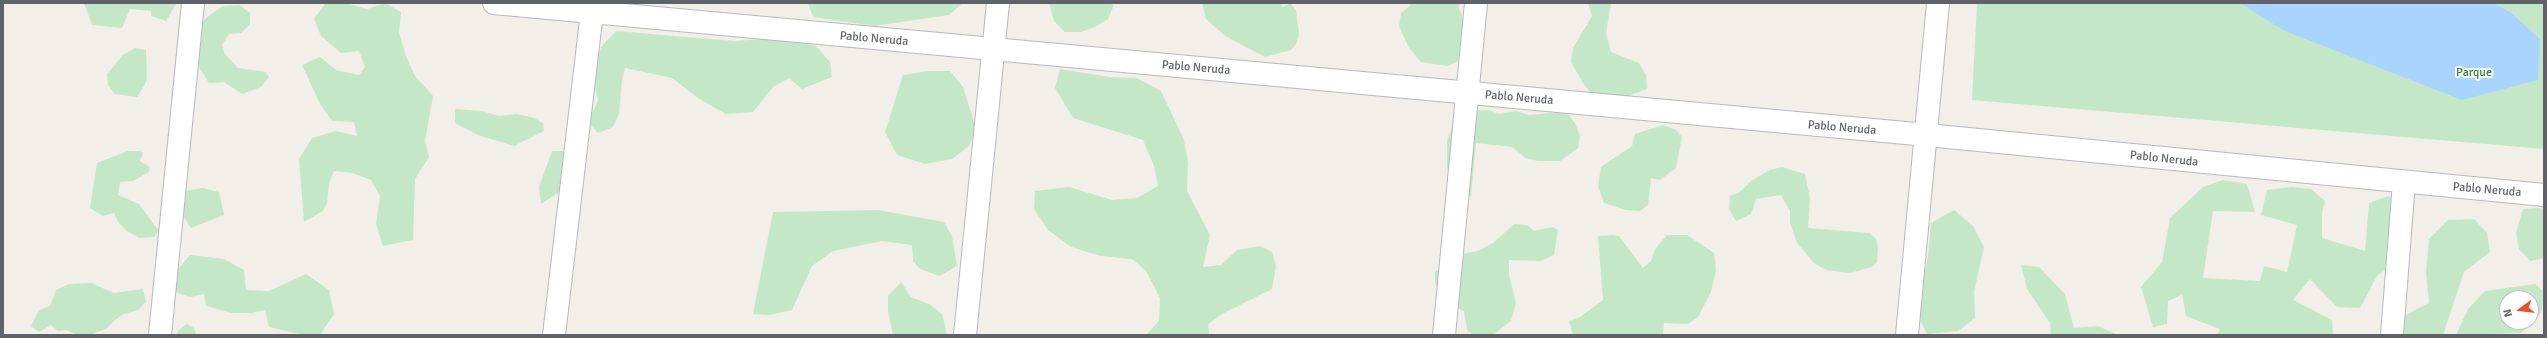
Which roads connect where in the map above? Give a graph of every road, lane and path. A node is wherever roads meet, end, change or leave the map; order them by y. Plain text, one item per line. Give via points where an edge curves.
1 (193, 3) edge
2 (494, 3) edge
3 (998, 3) edge
4 (1476, 3) edge
5 (1938, 3) edge
6 (593, 8) edge
7 (994, 50) junction
8 (1468, 94) junction
9 (1927, 135) junction
10 (2404, 182) junction
11 (2544, 196) edge
12 (160, 335) edge
13 (554, 335) edge
14 (965, 335) edge
15 (1444, 335) edge
16 (1907, 335) edge
17 (2392, 335) edge

1 - 12 street
2 - 6 street, Pablo Neruda
3 - 7 street
4 - 8 street
5 - 9 street
6 - 7 street, Pablo Neruda
6 - 13 street
7 - 8 street, Pablo Neruda
7 - 14 street
8 - 9 street, Pablo Neruda
8 - 15 street
9 - 10 street, Pablo Neruda
9 - 16 street
10 - 11 street, Pablo Neruda
10 - 17 street

